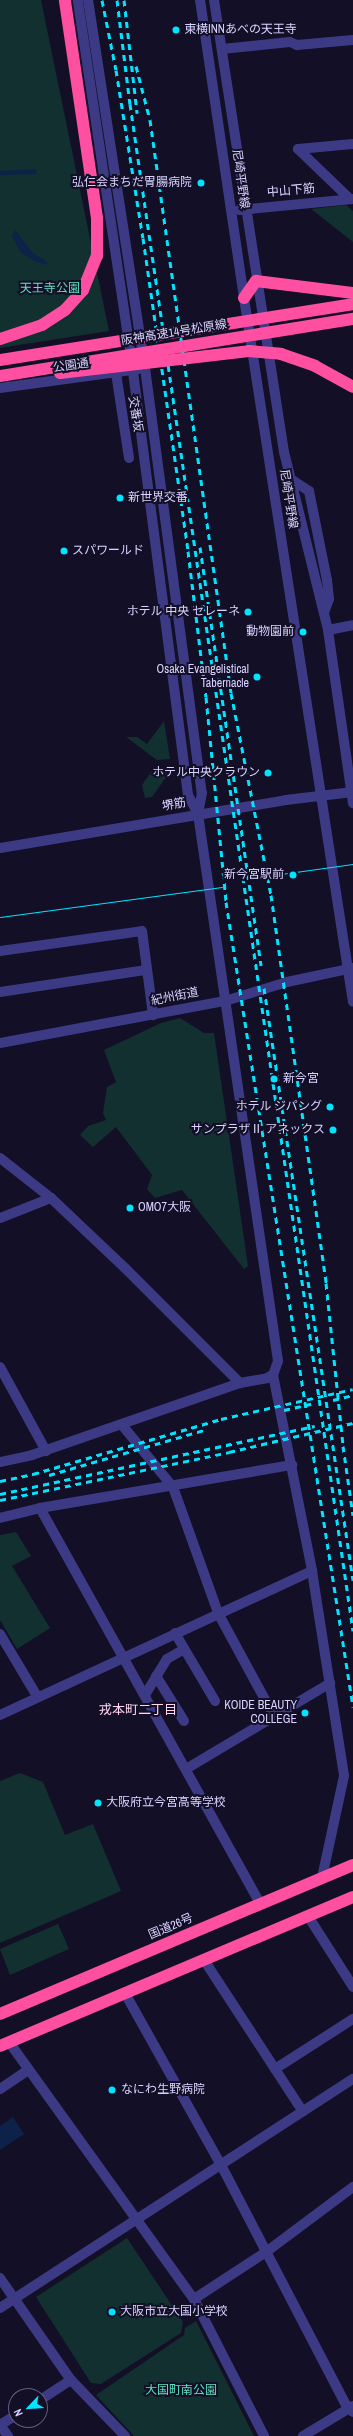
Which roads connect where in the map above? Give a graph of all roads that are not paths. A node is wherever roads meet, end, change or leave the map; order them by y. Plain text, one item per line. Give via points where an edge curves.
1 (65, 0) edge
2 (78, 0) edge
3 (88, 0) edge
4 (200, 0) edge
5 (214, 0) edge
6 (353, 40) edge
7 (222, 50) junction
8 (353, 144) edge
9 (351, 199) edge
10 (245, 209) junction
11 (231, 211) junction
12 (256, 281) junction
13 (353, 293) edge
14 (244, 298) junction
15 (353, 304) edge
16 (353, 319) edge
17 (0, 339) edge
18 (0, 360) edge
19 (145, 368) junction
20 (34, 370) junction
21 (133, 370) junction
22 (116, 373) junction
23 (0, 376) edge
24 (353, 387) edge
25 (0, 388) edge
26 (129, 458) dead end
27 (289, 478) junction
28 (324, 613) junction
29 (353, 625) edge
30 (328, 630) junction
31 (352, 792) edge
32 (320, 797) junction
33 (353, 803) edge
34 (198, 814) junction
35 (0, 848) edge
36 (0, 951) edge
37 (350, 968) edge
38 (146, 970) junction
39 (0, 992) edge
40 (225, 1001) junction
41 (353, 1002) edge
42 (153, 1015) junction
43 (0, 1043) edge
44 (0, 1158) edge
45 (51, 1198) junction
46 (0, 1218) edge
47 (0, 1367) edge
48 (273, 1375) junction
49 (240, 1383) junction
50 (122, 1425) junction
51 (46, 1451) junction
52 (0, 1462) edge
53 (292, 1465) junction
54 (173, 1487) junction
55 (40, 1508) junction
56 (0, 1518) edge
57 (312, 1571) junction
58 (218, 1613) junction
59 (175, 1633) junction
60 (0, 1634) edge
61 (184, 1649) junction
62 (124, 1656) junction
63 (156, 1676) junction
64 (330, 1683) junction
65 (145, 1695) junction
66 (37, 1696) junction
67 (215, 1702) dead end
68 (0, 1715) edge
69 (274, 1716) junction
70 (184, 1721) dead end
71 (186, 1769) junction
72 (353, 1865) edge
73 (322, 1878) junction
74 (353, 1897) edge
75 (260, 1904) junction
76 (308, 1916) junction
77 (204, 1960) junction
78 (353, 1987) edge
79 (126, 1995) junction
80 (0, 2014) edge
81 (353, 2019) edge
82 (4, 2044) edge
83 (275, 2069) junction
84 (28, 2070) junction
85 (353, 2079) edge
86 (0, 2089) edge
87 (303, 2112) junction
88 (220, 2163) junction
89 (353, 2188) edge
90 (137, 2218) junction
91 (266, 2252) junction
92 (0, 2278) edge
93 (15, 2299) junction
94 (194, 2299) junction
95 (0, 2308) edge
96 (71, 2380) junction
97 (48, 2395) edge
98 (352, 2409) edge
99 (0, 2425) edge
100 (8, 2436) edge
101 (125, 2436) edge
102 (264, 2436) edge
103 (303, 2436) edge

1 - 17 highway via 97,218 97,256 83,290 65,310 42,325
2 - 21 street
3 - 19 street
4 - 11 street, 尼崎平野線
5 - 7 street, 尼崎平野線
6 - 7 street via 297,45 290,42
7 - 10 street, 尼崎平野線
8 - 9 street via 298,149
9 - 10 street, 中山下筋
10 - 11 street, 中山下筋
10 - 12 street, 尼崎平野線
11 - 14 street, 尼崎平野線
12 - 13 highway
12 - 14 highway
12 - 27 street, 尼崎平野線
14 - 32 street, 尼崎平野線
15 - 18 highway, 阪神高速14号松原線, bridge
16 - 20 highway, 阪神高速14号松原線, bridge
19 - 21 street, 公園通
19 - 34 street via 202,793
20 - 23 highway, 阪神高速14号松原線, bridge
20 - 24 highway, bridge via 66,373 249,351 282,354 315,366
21 - 22 street, 公園通
21 - 34 street via 188,795
22 - 25 street, 公園通
22 - 26 street, 交番坂
27 - 28 street, 尼崎平野線
27 - 28 street via 309,491 327,580 329,599
28 - 30 street, 尼崎平野線
29 - 30 street
30 - 31 street, 尼崎平野線
31 - 32 street, 堺筋
31 - 33 street, 尼崎平野線
32 - 34 street, 堺筋
32 - 37 street, 尼崎平野線
34 - 35 street, 堺筋
34 - 40 street
36 - 38 street via 142,931
37 - 40 street, 紀州街道 via 287,982
37 - 41 street, 尼崎平野線
38 - 39 street
38 - 42 street
40 - 42 street, 紀州街道
40 - 48 street via 278,1351 278,1361
42 - 43 street, 紀州街道 via 38,1034
44 - 45 street
45 - 46 street
45 - 49 street
47 - 51 street
48 - 49 street
48 - 53 street
49 - 50 street
50 - 51 street
50 - 54 street
51 - 52 street
53 - 54 street
53 - 57 street
54 - 55 street
54 - 58 street
55 - 56 street
55 - 62 street
57 - 58 street
57 - 64 street
58 - 59 street
58 - 69 street
59 - 61 street
59 - 62 street
60 - 66 street
61 - 63 street via 167,1659
61 - 67 street
62 - 65 street
62 - 66 street
63 - 65 street
63 - 70 street
64 - 69 street
64 - 73 street via 344,1776
65 - 71 street
66 - 68 street
69 - 71 street
71 - 75 street
72 - 73 highway, 国道26号
73 - 75 highway, 国道26号
74 - 76 highway
75 - 80 highway, 国道26号
76 - 77 highway
76 - 78 street
77 - 79 highway
77 - 83 street
79 - 82 highway
79 - 88 street
81 - 83 street
82 - 84 street
83 - 87 street
84 - 86 street
84 - 90 street
85 - 87 street
87 - 88 street
88 - 90 street
88 - 91 street
89 - 91 street
90 - 93 street
90 - 94 street
91 - 94 street
91 - 98 street
92 - 93 street
93 - 95 street
93 - 96 street
94 - 102 street
96 - 97 street
96 - 101 street
98 - 103 street
99 - 100 street

